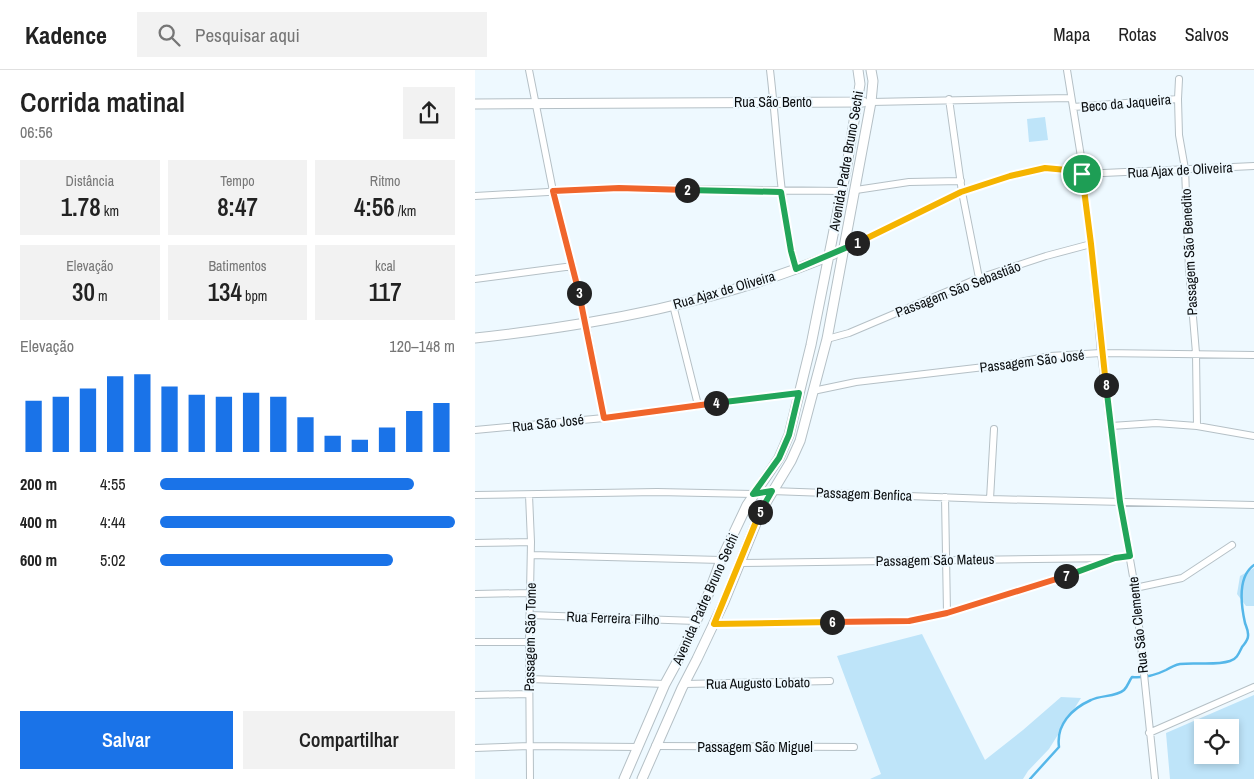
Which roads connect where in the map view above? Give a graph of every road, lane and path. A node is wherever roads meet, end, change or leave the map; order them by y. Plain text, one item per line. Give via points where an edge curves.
1 (529, 70) edge
2 (770, 70) edge
3 (858, 70) edge
4 (871, 70) edge
5 (1067, 70) edge
6 (1179, 79) dead end
7 (1071, 98) junction
8 (1178, 99) junction
9 (949, 100) junction
10 (773, 101) junction
11 (858, 102) junction
12 (871, 102) junction
13 (535, 103) junction
14 (475, 104) edge
15 (1073, 108) junction
16 (1254, 166) edge
17 (1185, 169) junction
18 (1082, 174) junction
19 (961, 181) junction
20 (856, 190) junction
21 (553, 191) junction
22 (781, 192) junction
23 (842, 192) junction
24 (961, 192) junction
25 (475, 196) edge
26 (1091, 244) junction
27 (845, 249) junction
28 (829, 255) junction
29 (573, 266) junction
30 (796, 269) junction
31 (475, 278) edge
32 (979, 278) junction
33 (673, 305) junction
34 (586, 324) junction
35 (475, 338) edge
36 (827, 339) junction
37 (1101, 353) junction
38 (1196, 353) junction
39 (1254, 355) edge
40 (813, 391) junction
41 (799, 393) junction
42 (698, 405) junction
43 (604, 418) junction
44 (1111, 426) junction
45 (1197, 426) junction
46 (994, 429) dead end
47 (475, 430) edge
48 (1254, 436) edge
49 (772, 491) junction
50 (753, 494) junction
51 (475, 495) edge
52 (529, 495) junction
53 (945, 497) junction
54 (990, 499) junction
55 (1120, 502) junction
56 (1254, 505) edge
57 (531, 542) junction
58 (475, 543) edge
59 (1232, 545) dead end
60 (531, 555) junction
61 (1130, 556) junction
62 (1115, 558) junction
63 (947, 559) junction
64 (721, 560) junction
65 (740, 563) junction
66 (1135, 588) junction
67 (530, 593) junction
68 (475, 594) edge
69 (947, 613) junction
70 (530, 615) junction
71 (696, 622) junction
72 (714, 624) junction
73 (475, 642) edge
74 (529, 642) junction
75 (530, 679) junction
76 (831, 681) dead end
77 (665, 684) junction
78 (685, 684) junction
79 (1254, 687) edge
80 (529, 694) junction
81 (475, 695) edge
82 (1149, 733) junction
83 (530, 746) junction
84 (655, 746) junction
85 (639, 747) junction
86 (854, 747) dead end
87 (475, 748) edge
88 (530, 779) edge
89 (624, 779) edge
90 (642, 779) edge
91 (1155, 779) edge

1 - 13 street
2 - 10 street
3 - 11 main road, Avenida Padre Bruno Sechi
4 - 12 main road, Avenida Padre Bruno Sechi
5 - 7 street, Rua São Clemente
6 - 8 street, Passagem São Benedito
7 - 9 street, Rua São Bento
7 - 15 street, Rua São Clemente
8 - 15 street, Beco da Jaqueira
8 - 17 street, Passagem São Benedito via 1179,135
9 - 12 street, Rua São Bento
9 - 19 street
10 - 11 main road, Rua São Bento
10 - 13 main road, Rua São Bento
10 - 22 street
11 - 12 main road, Rua São Bento
11 - 23 main road, Avenida Padre Bruno Sechi
12 - 20 main road, Avenida Padre Bruno Sechi
13 - 14 main road, Rua São Bento
13 - 21 street
15 - 18 street, Rua São Clemente
16 - 17 street, Rua Ajax de Oliveira
17 - 18 street, Rua Ajax de Oliveira
17 - 38 street, Passagem São Benedito
18 - 24 street, Rua Ajax de Oliveira via 1045,168
18 - 26 street, Rua São Clemente
19 - 20 street via 909,182
19 - 24 street
20 - 27 main road, Avenida Padre Bruno Sechi
21 - 22 street via 619,188
21 - 25 street
21 - 29 street
22 - 23 street
22 - 30 street
23 - 28 main road, Avenida Padre Bruno Sechi
24 - 27 street, Rua Ajax de Oliveira
24 - 32 street
26 - 32 street, Passagem São Sebastião
26 - 37 street, Rua São Clemente
27 - 28 main road, Rua Ajax de Oliveira
27 - 36 main road, Avenida Padre Bruno Sechi
28 - 30 main road, Rua Ajax de Oliveira
28 - 41 main road, Avenida Padre Bruno Sechi
29 - 31 street
29 - 34 street
30 - 33 main road, Rua Ajax de Oliveira via 757,284
32 - 36 street, Passagem São Sebastião via 849,333
33 - 34 main road, Rua Ajax de Oliveira
33 - 42 street
34 - 35 main road, Rua Ajax de Oliveira
34 - 43 street
36 - 40 main road, Avenida Padre Bruno Sechi
37 - 38 street, Passagem São José
37 - 40 street, Passagem São José via 1050,356 1010,364 856,382
37 - 44 street, Rua São Clemente
38 - 39 street, Passagem São José
38 - 45 street, Passagem São Benedito
40 - 49 main road, Avenida Padre Bruno Sechi via 800,441
41 - 42 street, Rua São José
41 - 50 main road, Avenida Padre Bruno Sechi via 789,435 779,458
42 - 43 street, Rua São José
43 - 47 street, Rua São José
44 - 45 street via 1156,423
44 - 55 street, Rua São Clemente
45 - 48 street
46 - 54 street
49 - 50 street, Passagem Benfica
49 - 53 street, Passagem Benfica
49 - 65 main road, Avenida Padre Bruno Sechi
50 - 52 street, Passagem Benfica
50 - 64 main road, Avenida Padre Bruno Sechi
51 - 52 street, Passagem Benfica
52 - 57 street, Passagem São Tome
53 - 54 street, Passagem Benfica
53 - 63 street
54 - 55 street, Passagem Benfica
55 - 56 street, Passagem Benfica
55 - 61 street, Rua São Clemente
57 - 58 street
57 - 60 street, Passagem São Tome
59 - 66 street via 1182,578
60 - 64 street
60 - 67 street, Passagem São Tome
61 - 62 street, Passagem São Mateus
61 - 66 street, Rua São Clemente
62 - 63 street, Passagem São Mateus
62 - 69 street
63 - 65 street, Passagem São Mateus
63 - 69 street
64 - 71 main road, Avenida Padre Bruno Sechi
65 - 72 main road, Avenida Padre Bruno Sechi
66 - 82 street, Rua São Clemente
67 - 68 street
67 - 70 street, Passagem São Tome
69 - 72 street via 909,621
70 - 71 street, Rua Ferreira Filho
70 - 74 street, Passagem São Tome
71 - 77 main road, Avenida Padre Bruno Sechi
72 - 78 main road, Avenida Padre Bruno Sechi
73 - 74 street
74 - 75 street, Passagem São Tome
75 - 77 street
75 - 80 street, Passagem São Tome
76 - 78 street, Rua Augusto Lobato
77 - 85 main road, Avenida Padre Bruno Sechi
78 - 84 main road, Avenida Padre Bruno Sechi
79 - 82 street
80 - 81 street
80 - 83 street, Passagem São Tome
82 - 91 street, Rua São Clemente
83 - 85 street
83 - 87 street
83 - 88 street, Passagem São Tome
84 - 86 street, Passagem São Miguel
84 - 90 main road, Avenida Padre Bruno Sechi
85 - 89 main road, Avenida Padre Bruno Sechi

